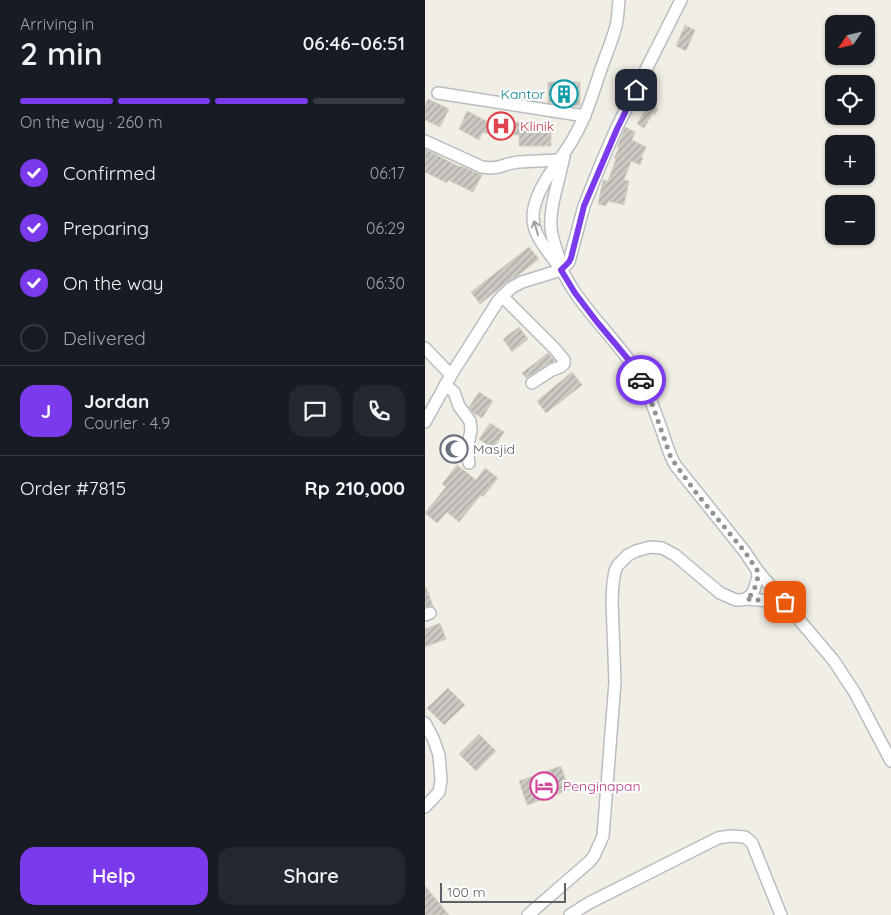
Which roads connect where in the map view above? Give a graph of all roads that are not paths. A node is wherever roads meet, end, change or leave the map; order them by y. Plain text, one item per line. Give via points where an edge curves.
1 (619, 0) edge
2 (681, 0) edge
3 (438, 93) dead end
4 (585, 116) junction
5 (425, 141) edge
6 (562, 156) junction
7 (561, 270) junction
8 (502, 296) junction
9 (425, 348) edge
10 (448, 380) junction
11 (531, 383) dead end
12 (425, 422) edge
13 (469, 463) dead end
14 (757, 570) junction
15 (746, 599) junction
16 (785, 602) junction
17 (425, 724) edge
18 (891, 761) edge
19 (425, 807) edge
20 (529, 915) edge
21 (570, 915) edge
22 (781, 915) edge

1 - 4 street via 612,40
2 - 7 street via 617,129 584,206 571,258
3 - 4 street
4 - 6 street
5 - 6 street via 491,168
6 - 7 street via 551,213 551,231
7 -> 6 street via 539,239 533,217 541,187
7 - 8 street via 522,282
7 - 14 street via 641,380 676,466
8 - 10 street
8 - 11 street via 564,360 560,367
9 - 10 street
10 - 12 street
10 - 13 street via 459,406 470,421
14 - 15 street via 754,590
14 - 16 street
15 - 16 street
15 - 20 street via 736,600 720,593 675,555 661,548 636,551 618,565 611,601 615,689 603,836 589,862
16 - 18 street via 842,672
17 - 19 street via 439,755 441,780 439,792
21 - 22 street via 718,838 730,836 745,836 753,843

